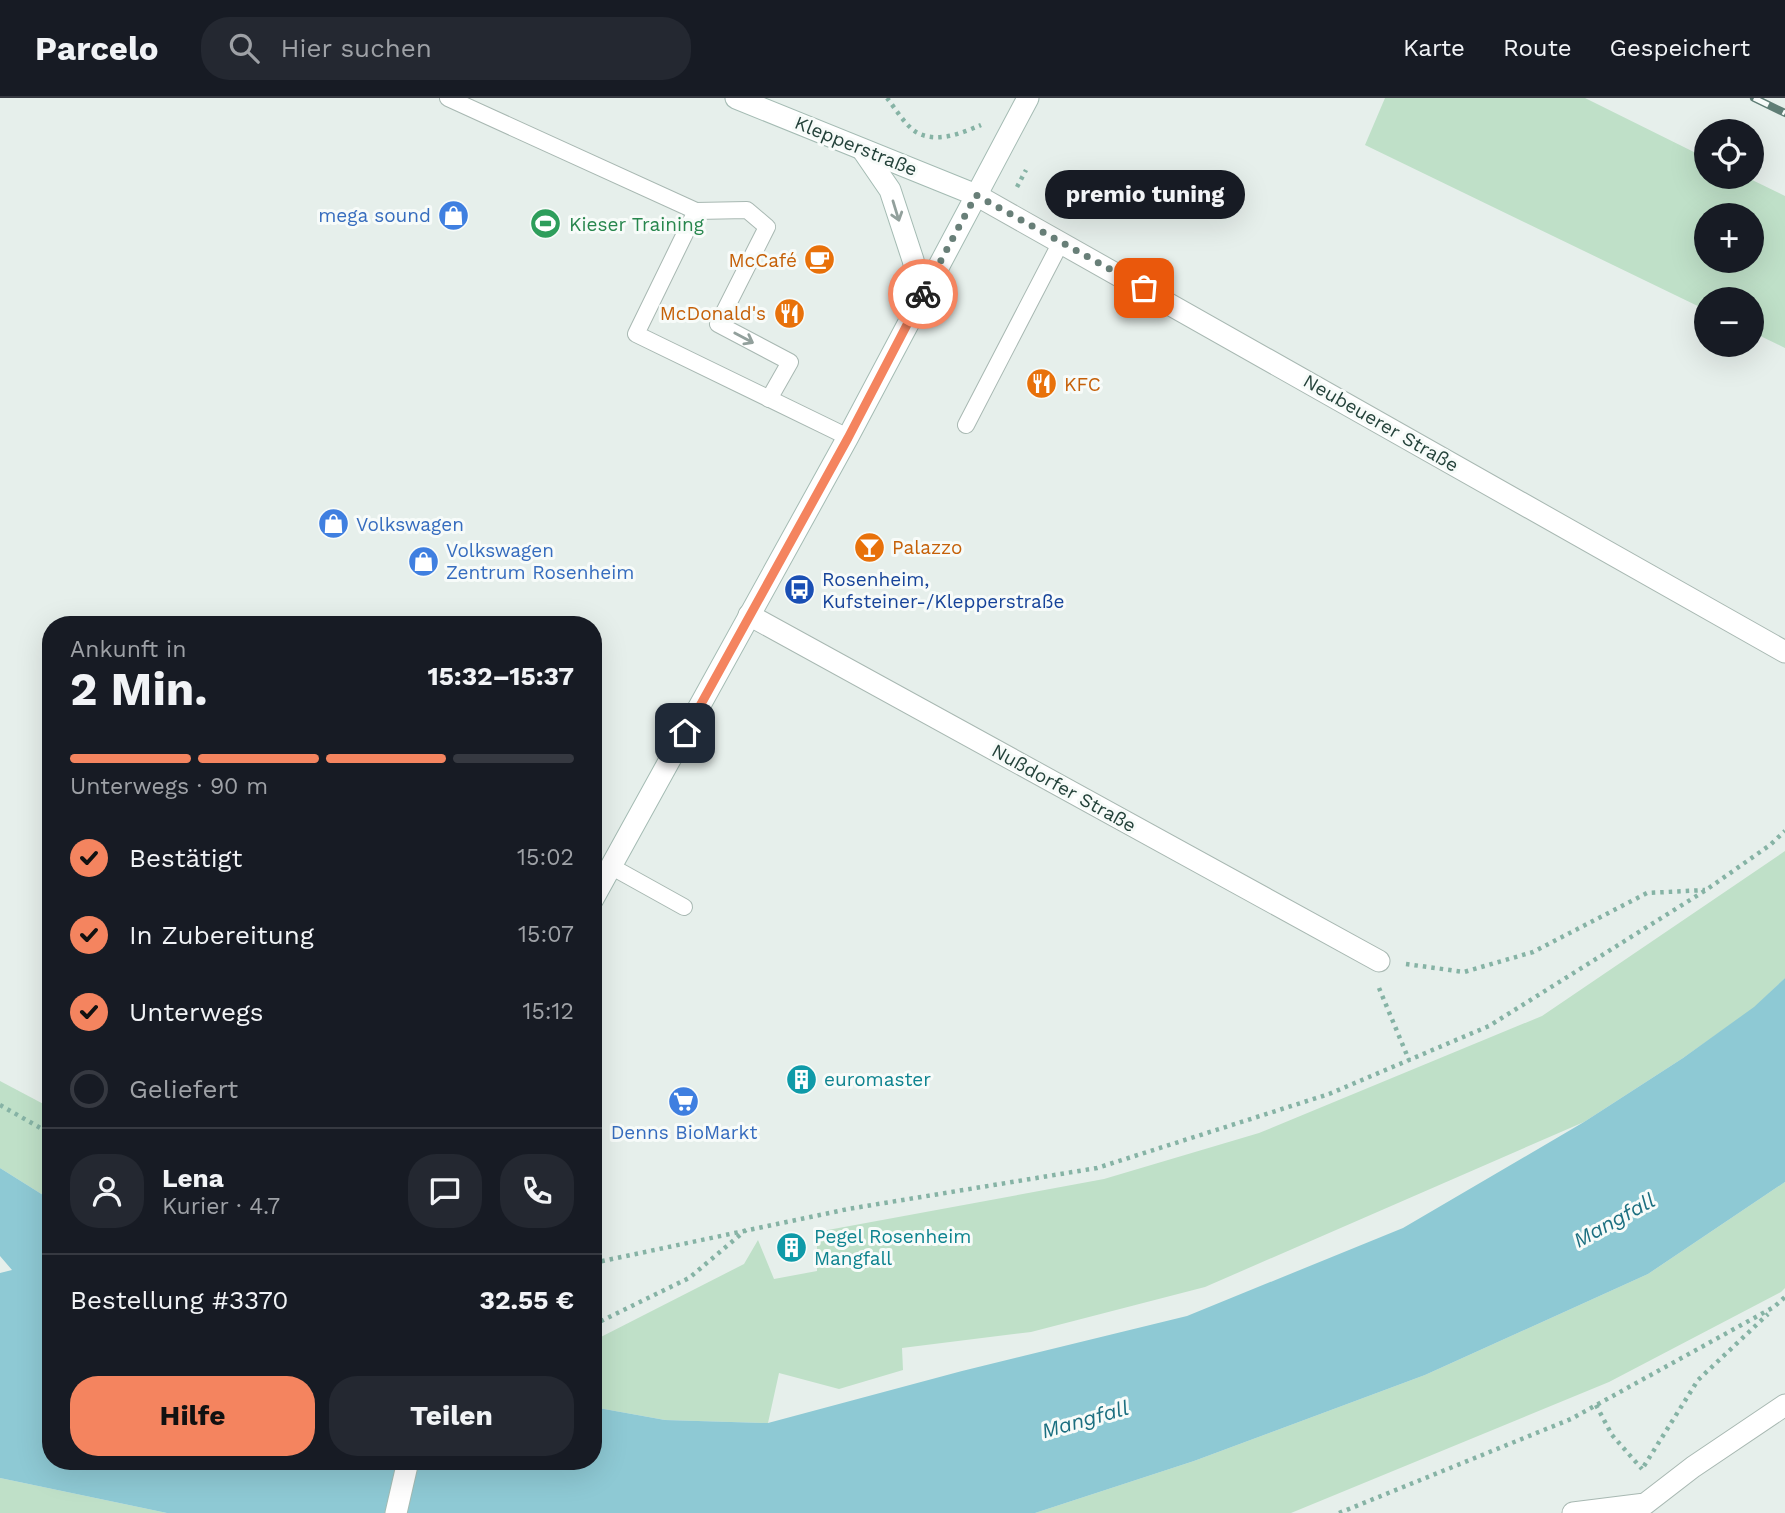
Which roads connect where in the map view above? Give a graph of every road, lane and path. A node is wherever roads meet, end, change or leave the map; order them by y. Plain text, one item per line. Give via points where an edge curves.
1 (448, 98) edge
2 (736, 98) edge
3 (887, 98) edge
4 (1028, 98) edge
5 (982, 125) dead end
6 (864, 152) junction
7 (976, 195) junction
8 (696, 211) junction
9 (1061, 242) junction
10 (922, 296) junction
11 (769, 399) junction
12 (965, 425) dead end
13 (848, 438) junction
14 (750, 615) junction
15 (1785, 652) edge
16 (1785, 831) edge
17 (612, 867) junction
18 (602, 884) edge
19 (1706, 890) junction
20 (684, 907) dead end
21 (1378, 961) junction
22 (1409, 1060) junction
23 (0, 1105) edge
24 (42, 1129) edge
25 (746, 1229) junction
26 (602, 1261) edge
27 (1785, 1297) edge
28 (1774, 1307) junction
29 (602, 1321) edge
30 (1596, 1405) junction
31 (1785, 1405) edge
32 (1642, 1469) junction
33 (406, 1470) edge
34 (1644, 1509) edge
35 (396, 1513) edge
36 (1339, 1513) edge
37 (1573, 1513) edge

1 - 8 lane
2 - 6 street, Klepperstraße
3 - 5 path via 915,132 930,137 957,135
4 - 7 street
6 - 7 street, Klepperstraße
6 -> 10 street via 890,190
7 - 9 street, Neubeuerer Straße
7 - 10 street
8 - 11 lane via 636,334
8 -> 11 lane via 747,210 767,226 718,324 790,362
9 - 12 lane
9 - 15 street, Neubeuerer Straße
10 - 13 street
11 - 13 lane
13 - 14 street
14 - 17 street
14 - 21 street, Nußdorfer Straße
16 - 19 path
17 - 18 street
17 - 20 lane
19 - 21 path via 1647,893 1533,952 1464,972
19 - 22 path via 1489,1026
21 - 22 path via 1379,992
22 - 25 path via 1329,1094 1097,1168
23 - 24 path
25 - 26 path
25 - 29 path via 689,1278
27 - 28 path
28 - 30 path
28 - 32 path via 1698,1380
30 - 32 path via 1612,1435
30 - 36 path
31 - 34 street via 1693,1467
32 - 34 path
33 - 35 street
34 - 37 street

